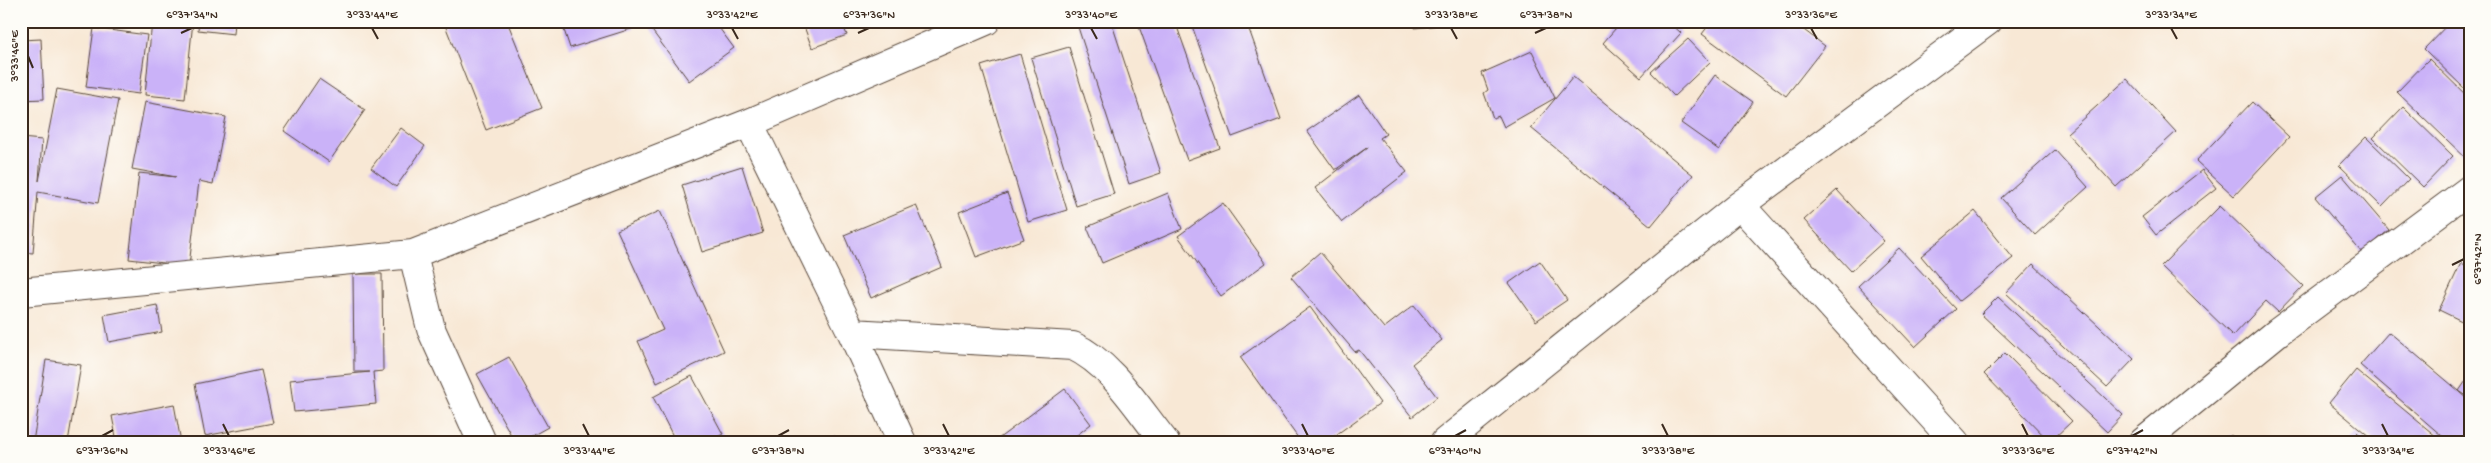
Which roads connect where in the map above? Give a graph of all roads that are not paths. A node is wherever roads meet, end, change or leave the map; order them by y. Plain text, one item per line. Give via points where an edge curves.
1 (986, 21) edge
2 (1988, 21) edge
3 (749, 123) junction
4 (2470, 189) edge
5 (1740, 205) junction
6 (413, 254) junction
7 (21, 292) edge
8 (852, 333) junction
9 (482, 442) edge
10 (902, 442) edge
11 (1165, 442) edge
12 (1444, 442) edge
13 (1955, 442) edge
14 (2143, 442) edge

1 - 3 street
2 - 5 street
3 - 6 street
3 - 8 street
4 - 14 street via 2278,332
5 - 12 street
5 - 13 street
6 - 7 street
6 - 9 street via 431,329
8 - 10 street
8 - 11 street via 1073,346 1090,354 1103,366

